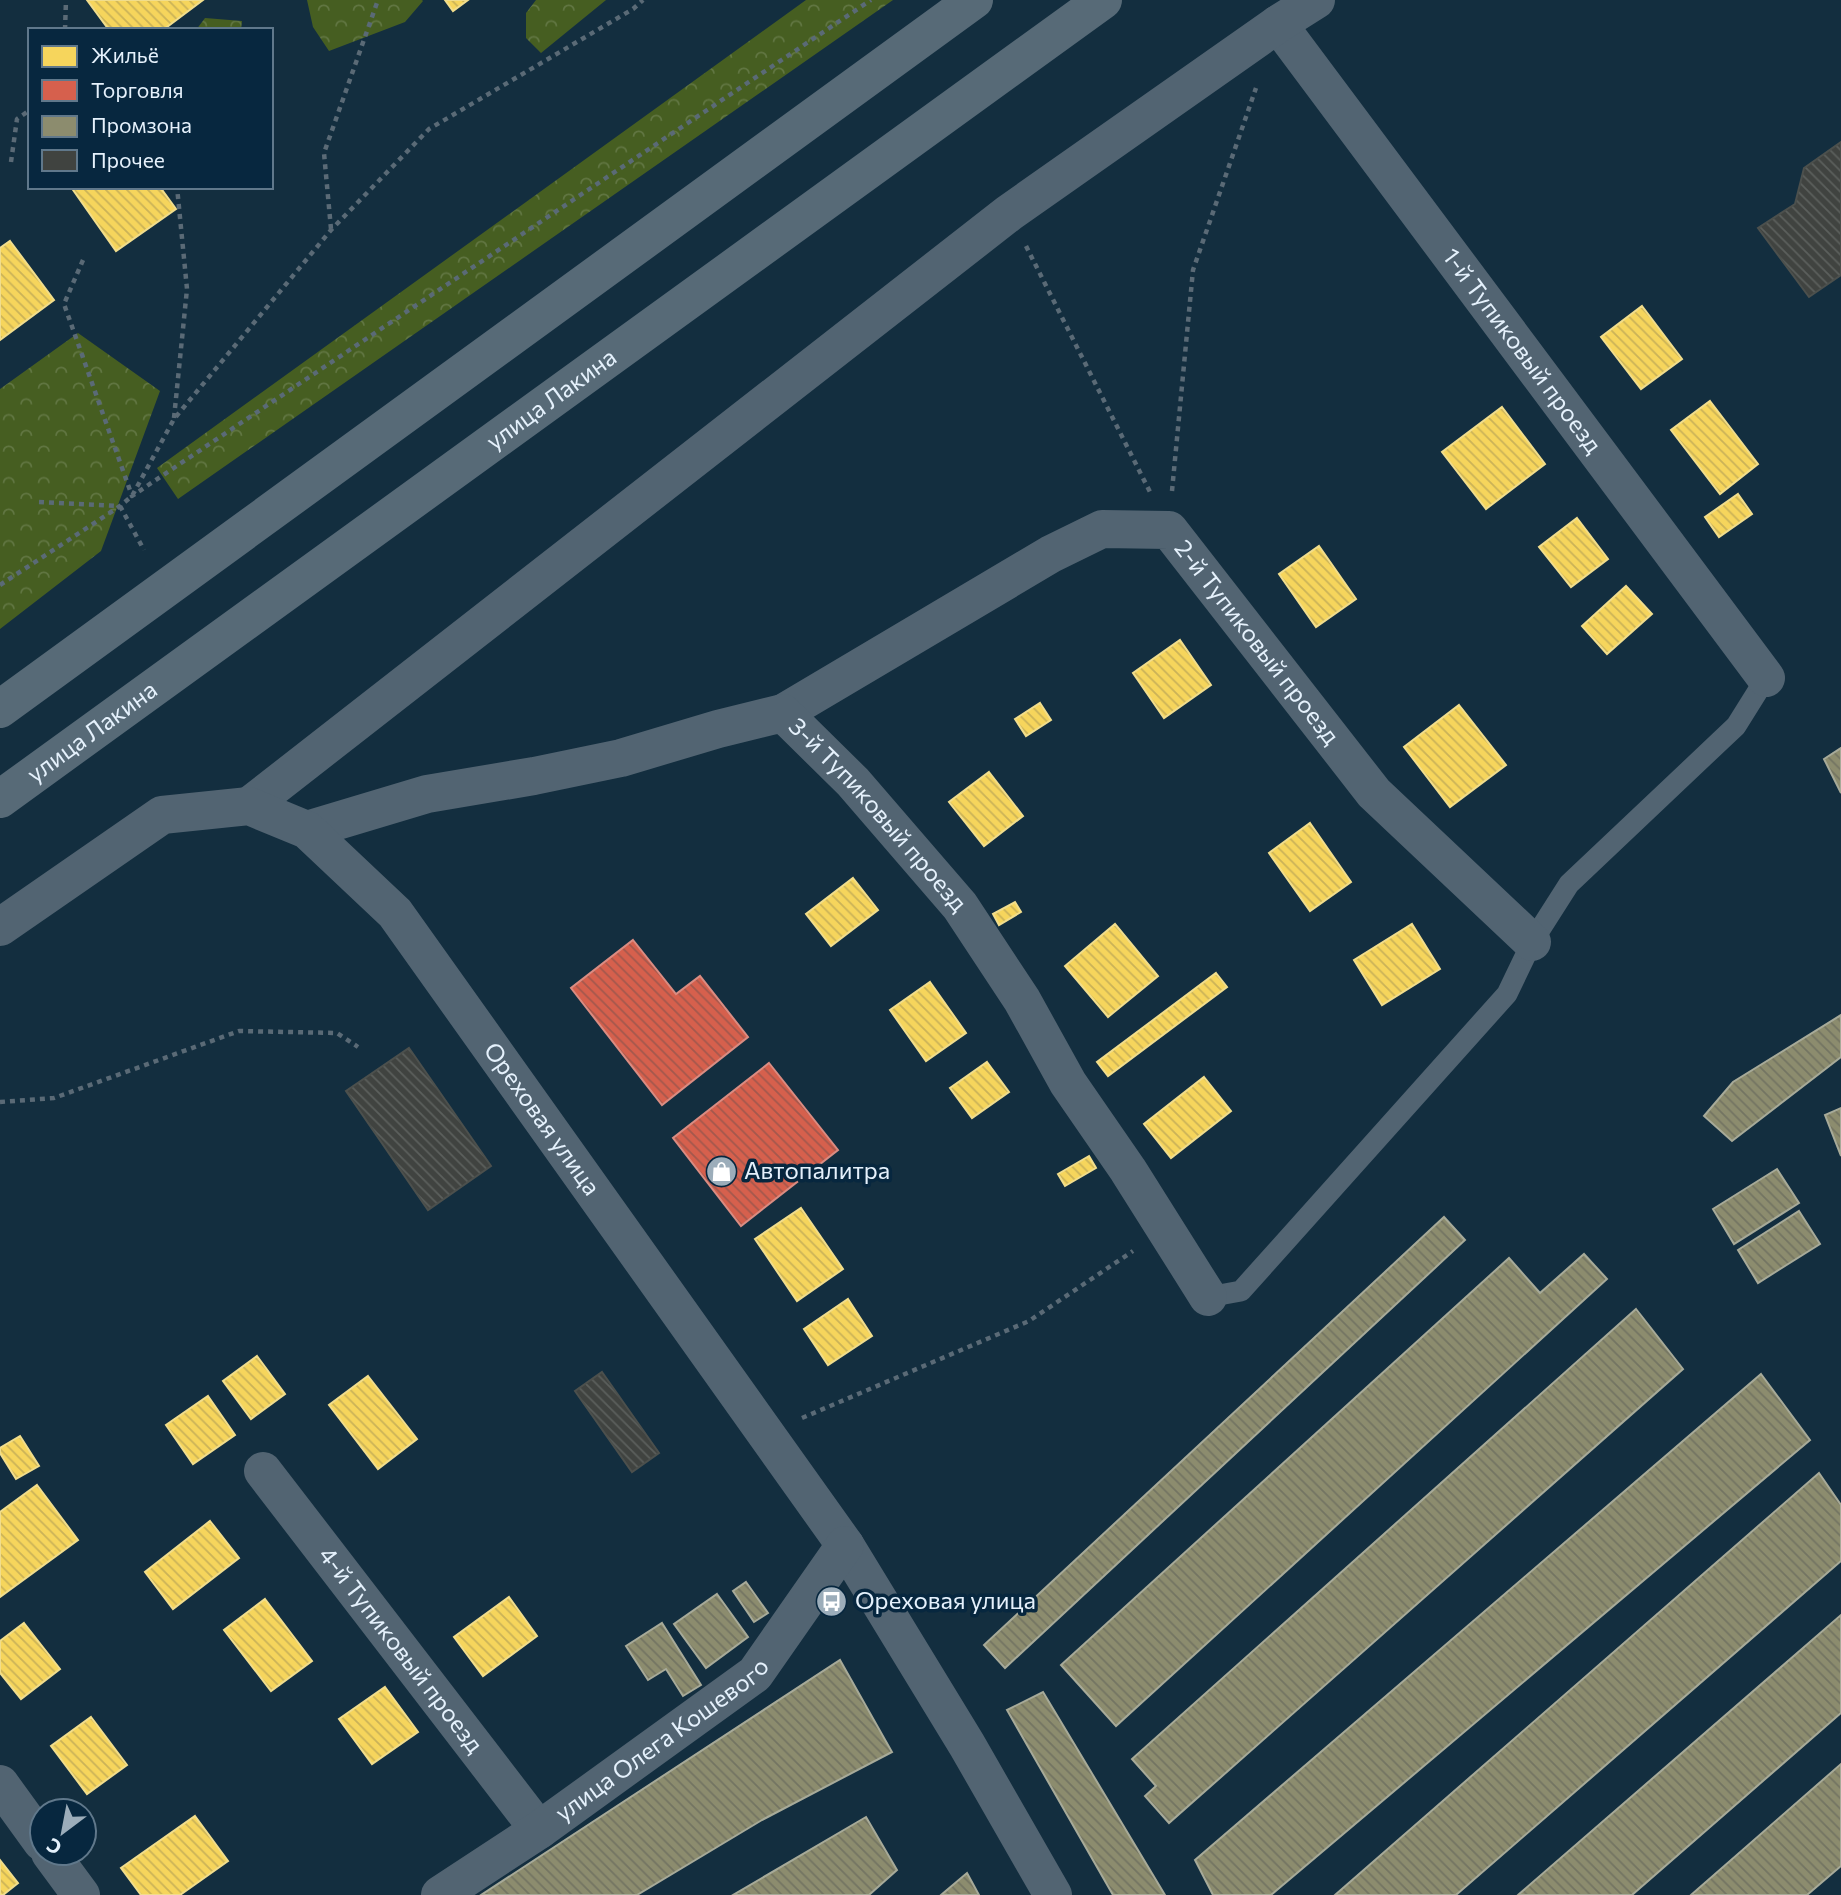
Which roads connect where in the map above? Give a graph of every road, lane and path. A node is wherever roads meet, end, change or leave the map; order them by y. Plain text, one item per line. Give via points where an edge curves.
1 (66, 0) edge
2 (378, 0) edge
3 (643, 0) edge
4 (871, 0) edge
5 (974, 0) edge
6 (1103, 0) edge
7 (1315, 0) edge
8 (1278, 24) junction
9 (65, 28) edge
10 (28, 111) edge
11 (11, 162) dead end
12 (177, 189) edge
13 (1009, 213) junction
14 (331, 230) junction
15 (83, 260) dead end
16 (174, 419) junction
17 (132, 496) junction
18 (39, 502) dead end
19 (120, 506) junction
20 (1169, 530) junction
21 (144, 550) dead end
22 (0, 585) edge
23 (1766, 678) joint
24 (0, 709) edge
25 (783, 713) junction
26 (0, 799) edge
27 (249, 806) junction
28 (307, 830) junction
29 (0, 927) edge
30 (1532, 942) junction
31 (358, 1047) dead end
32 (0, 1102) edge
33 (1166, 1229) junction
34 (1208, 1297) joint
35 (765, 1433) junction
36 (263, 1471) dead end
37 (845, 1545) junction
38 (0, 1784) edge
39 (28, 1823) edge
40 (539, 1830) junction
41 (60, 1867) edge
42 (81, 1895) edge
43 (440, 1895) edge
44 (1052, 1895) edge

1 - 9 path
2 - 14 path via 324,153
3 - 14 path via 429,129
4 - 17 path
5 - 24 highway
6 - 26 highway, улица Лакина
7 - 8 street
8 - 13 street
8 - 20 path via 1193,270
8 - 23 street, 1-й Тупиковый проезд
10 - 11 path via 17,119
12 - 16 path via 187,289
13 - 20 path
13 - 27 street
14 - 16 path
15 - 17 path via 64,304
16 - 17 path
17 - 19 path
18 - 19 path
19 - 21 path
19 - 22 path
20 - 25 street, 2-й Тупиковый проезд via 1102,529 1051,554
20 - 30 street, 2-й Тупиковый проезд via 1374,793
23 - 30 lane via 1736,726 1569,884
25 - 28 street, 3-й Тупиковый проезд via 621,758 428,794
25 - 33 street, 3-й Тупиковый проезд via 853,782 960,906 1023,1000 1068,1083
27 - 28 street, Ореховая улица
27 - 29 street, Ореховая улица via 162,815
28 - 35 street, Ореховая улица via 395,914
30 - 34 lane via 1507,994 1241,1291
31 - 32 path via 337,1033 239,1031 54,1098
33 - 34 street, 3-й Тупиковый проезд
33 - 35 path via 1029,1321
35 - 37 street, Ореховая улица
36 - 40 street, 4-й Тупиковый проезд
37 - 40 street, улица Олега Кошевого via 755,1674
37 - 44 street, Ореховая улица
38 - 39 street
40 - 43 street, улица Олега Кошевого
41 - 42 street

